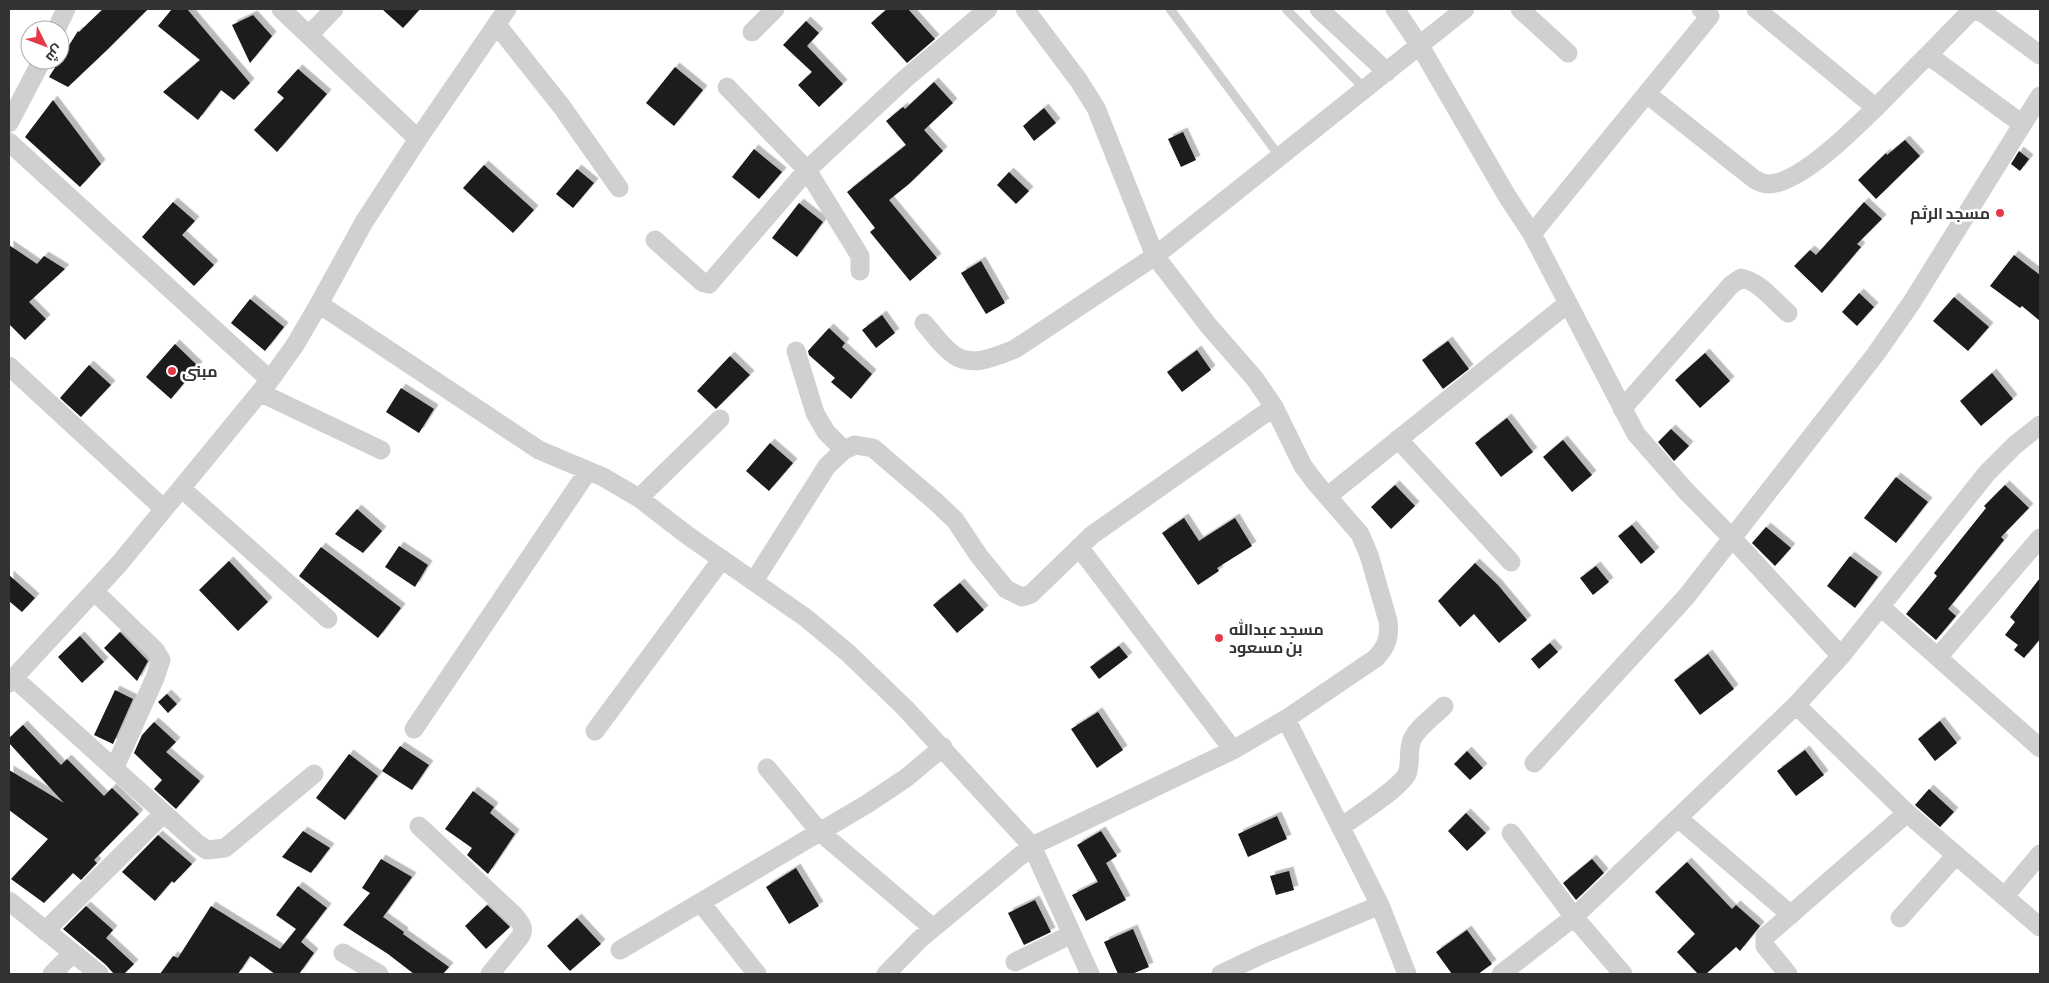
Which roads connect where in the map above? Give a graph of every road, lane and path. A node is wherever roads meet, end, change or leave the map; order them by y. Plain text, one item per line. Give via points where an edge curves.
1 (281, 9) edge
2 (334, 9) edge
3 (507, 9) edge
4 (776, 9) edge
5 (988, 9) edge
6 (1025, 9) edge
7 (1170, 9) edge
8 (1286, 9) edge
9 (1319, 9) edge
10 (1395, 9) edge
11 (1466, 9) edge
12 (1520, 9) edge
13 (1756, 9) edge
14 (1709, 11) edge
15 (497, 25) junction
16 (752, 32) dead end
17 (309, 35) junction
18 (1420, 46) junction
19 (1568, 53) dead end
20 (1928, 55) junction
21 (2040, 55) edge
22 (37, 70) edge
23 (1387, 72) junction
24 (727, 88) dead end
25 (1365, 90) junction
26 (1647, 94) junction
27 (2040, 96) edge
28 (1876, 108) junction
29 (9, 123) edge
30 (2022, 124) junction
31 (418, 139) junction
32 (9, 142) edge
33 (1280, 157) junction
34 (807, 170) junction
35 (620, 188) dead end
36 (1532, 234) junction
37 (655, 240) dead end
38 (1155, 256) junction
39 (860, 271) dead end
40 (320, 304) junction
41 (1567, 304) junction
42 (1788, 313) dead end
43 (924, 323) dead end
44 (796, 351) dead end
45 (9, 366) edge
46 (266, 386) junction
47 (1274, 407) junction
48 (1622, 409) junction
49 (720, 419) dead end
50 (2040, 425) edge
51 (1398, 439) junction
52 (381, 450) dead end
53 (844, 450) junction
54 (588, 471) junction
55 (181, 488) junction
56 (1328, 496) junction
57 (639, 498) junction
58 (164, 509) junction
59 (2040, 538) edge
60 (1733, 539) junction
61 (1079, 547) junction
62 (722, 559) junction
63 (1511, 562) dead end
64 (754, 580) junction
65 (95, 592) junction
66 (1881, 607) junction
67 (328, 619) dead end
68 (1841, 656) junction
69 (1939, 656) junction
70 (12, 680) edge
71 (1796, 705) junction
72 (1444, 706) dead end
73 (1286, 719) junction
74 (414, 729) dead end
75 (595, 731) dead end
76 (943, 747) junction
77 (2040, 748) edge
78 (1233, 750) junction
79 (1534, 763) dead end
80 (767, 768) dead end
81 (114, 769) junction
82 (314, 774) dead end
83 (1907, 813) junction
84 (163, 814) junction
85 (1678, 818) junction
86 (418, 826) dead end
87 (1341, 827) junction
88 (819, 831) junction
89 (1511, 834) dead end
90 (1032, 846) junction
91 (2040, 854) edge
92 (1956, 855) junction
93 (2005, 896) junction
94 (9, 901) edge
95 (701, 903) junction
96 (1380, 905) junction
97 (1791, 915) junction
98 (1574, 917) junction
99 (1900, 918) dead end
100 (2040, 927) edge
101 (933, 928) junction
102 (45, 931) junction
103 (1072, 934) junction
104 (620, 950) dead end
105 (343, 953) dead end
106 (72, 954) junction
107 (1015, 962) dead end
108 (1521, 968) edge
109 (896, 970) edge
110 (52, 974) edge
111 (99, 974) edge
112 (379, 974) edge
113 (490, 974) edge
114 (757, 974) edge
115 (1090, 974) edge
116 (1221, 974) edge
117 (1407, 974) edge
118 (1501, 974) edge
119 (1623, 974) edge
120 (1788, 974) edge

1 - 17 street
2 - 17 street
3 - 15 street
4 - 16 street
5 - 34 street via 905,79
6 - 38 street via 1096,108
7 - 33 lane
8 - 25 lane
9 - 23 street
10 - 18 street
11 - 18 street
12 - 19 street
13 - 28 street
14 - 26 street
15 - 31 street
15 - 35 street
17 - 31 street
18 - 23 street
18 - 36 street
20 - 21 street via 1967,15 1979,10
20 - 28 street
20 - 30 street
22 - 29 street
23 - 25 street
24 - 34 street
25 - 33 street
26 - 28 street via 1754,179 1768,184 1798,173
26 - 36 street
27 - 30 street
30 - 60 street via 1912,302
31 - 40 street via 364,222
32 - 46 street
33 - 38 street
34 - 37 street via 709,284 702,282
34 - 39 street via 860,256
36 - 41 street
38 - 43 street via 1015,349 992,358 965,360 954,355
38 - 47 street
40 - 46 street
40 - 54 street via 539,450
41 - 48 street
41 - 51 street
42 - 48 street via 1749,279 1741,278 1730,285
44 - 53 street via 816,413 826,432
45 - 58 street
46 - 52 street
46 - 55 street
47 - 56 street via 1303,466
47 - 61 street
48 - 60 street via 1653,456
49 - 57 street
50 - 66 street via 1987,473
51 - 56 street
51 - 63 street
53 - 61 street via 855,445 873,448 881,454 955,520 979,556 1006,589 1015,595 1031,594
53 - 64 street via 827,466
54 - 57 street
54 - 74 street
55 - 58 street
55 - 67 street
56 - 73 street via 1360,534 1369,555 1388,621 1388,641 1376,658
57 - 62 street
58 - 65 street
59 - 69 street
60 - 68 street
60 - 79 street via 1686,597
61 - 78 street
62 - 64 street
62 - 75 street
64 - 76 street via 848,653
65 - 70 street
65 - 81 street via 155,650 161,660
66 - 68 street
66 - 69 street
68 - 71 street
69 - 77 street
70 - 81 street
71 - 83 street
71 - 85 street
72 - 87 street via 1414,736 1407,774 1399,784
73 - 78 street
73 - 87 street
76 - 88 street via 893,787
76 - 90 street
78 - 90 street
80 - 88 street
81 - 84 street
82 - 84 street via 224,848 207,850
83 - 92 street
83 - 97 street
84 - 102 street
85 - 97 street
85 - 98 street
86 - 113 street via 523,927 520,938
87 - 96 street
88 - 95 street
88 - 101 street
89 - 98 street
90 - 101 street
90 - 103 street
91 - 93 street
92 - 93 street
92 - 99 street
93 - 100 street
94 - 102 street
95 - 104 street
95 - 114 street
96 - 116 street
96 - 117 street
97 - 120 street via 1765,937 1764,942
98 - 108 street
98 - 119 street
101 - 109 street
102 - 106 street
103 - 107 street
103 - 115 street
105 - 112 street
106 - 110 street
106 - 111 street
108 - 118 street

